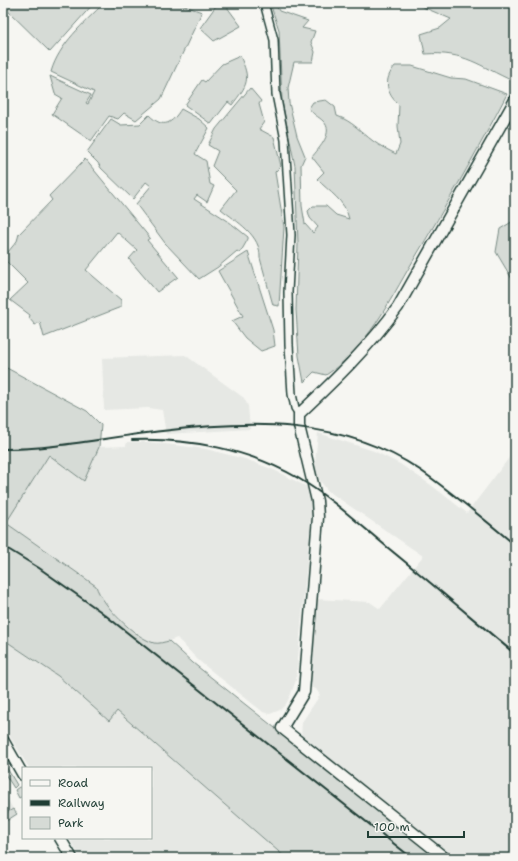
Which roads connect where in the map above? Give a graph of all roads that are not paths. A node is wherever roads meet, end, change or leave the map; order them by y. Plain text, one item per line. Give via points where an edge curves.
1 (264, 3) edge
2 (515, 100) edge
3 (299, 414) junction
4 (3, 740) edge
5 (22, 773) edge
6 (61, 839) edge
7 (72, 858) edge
8 (445, 858) edge

1 - 3 street via 274,40 276,94 285,140 292,235 288,292 289,345 292,394
2 - 3 street via 398,307 353,362
3 - 8 street via 299,426 318,501 318,516 304,692 282,728
4 - 5 street
6 - 7 street

